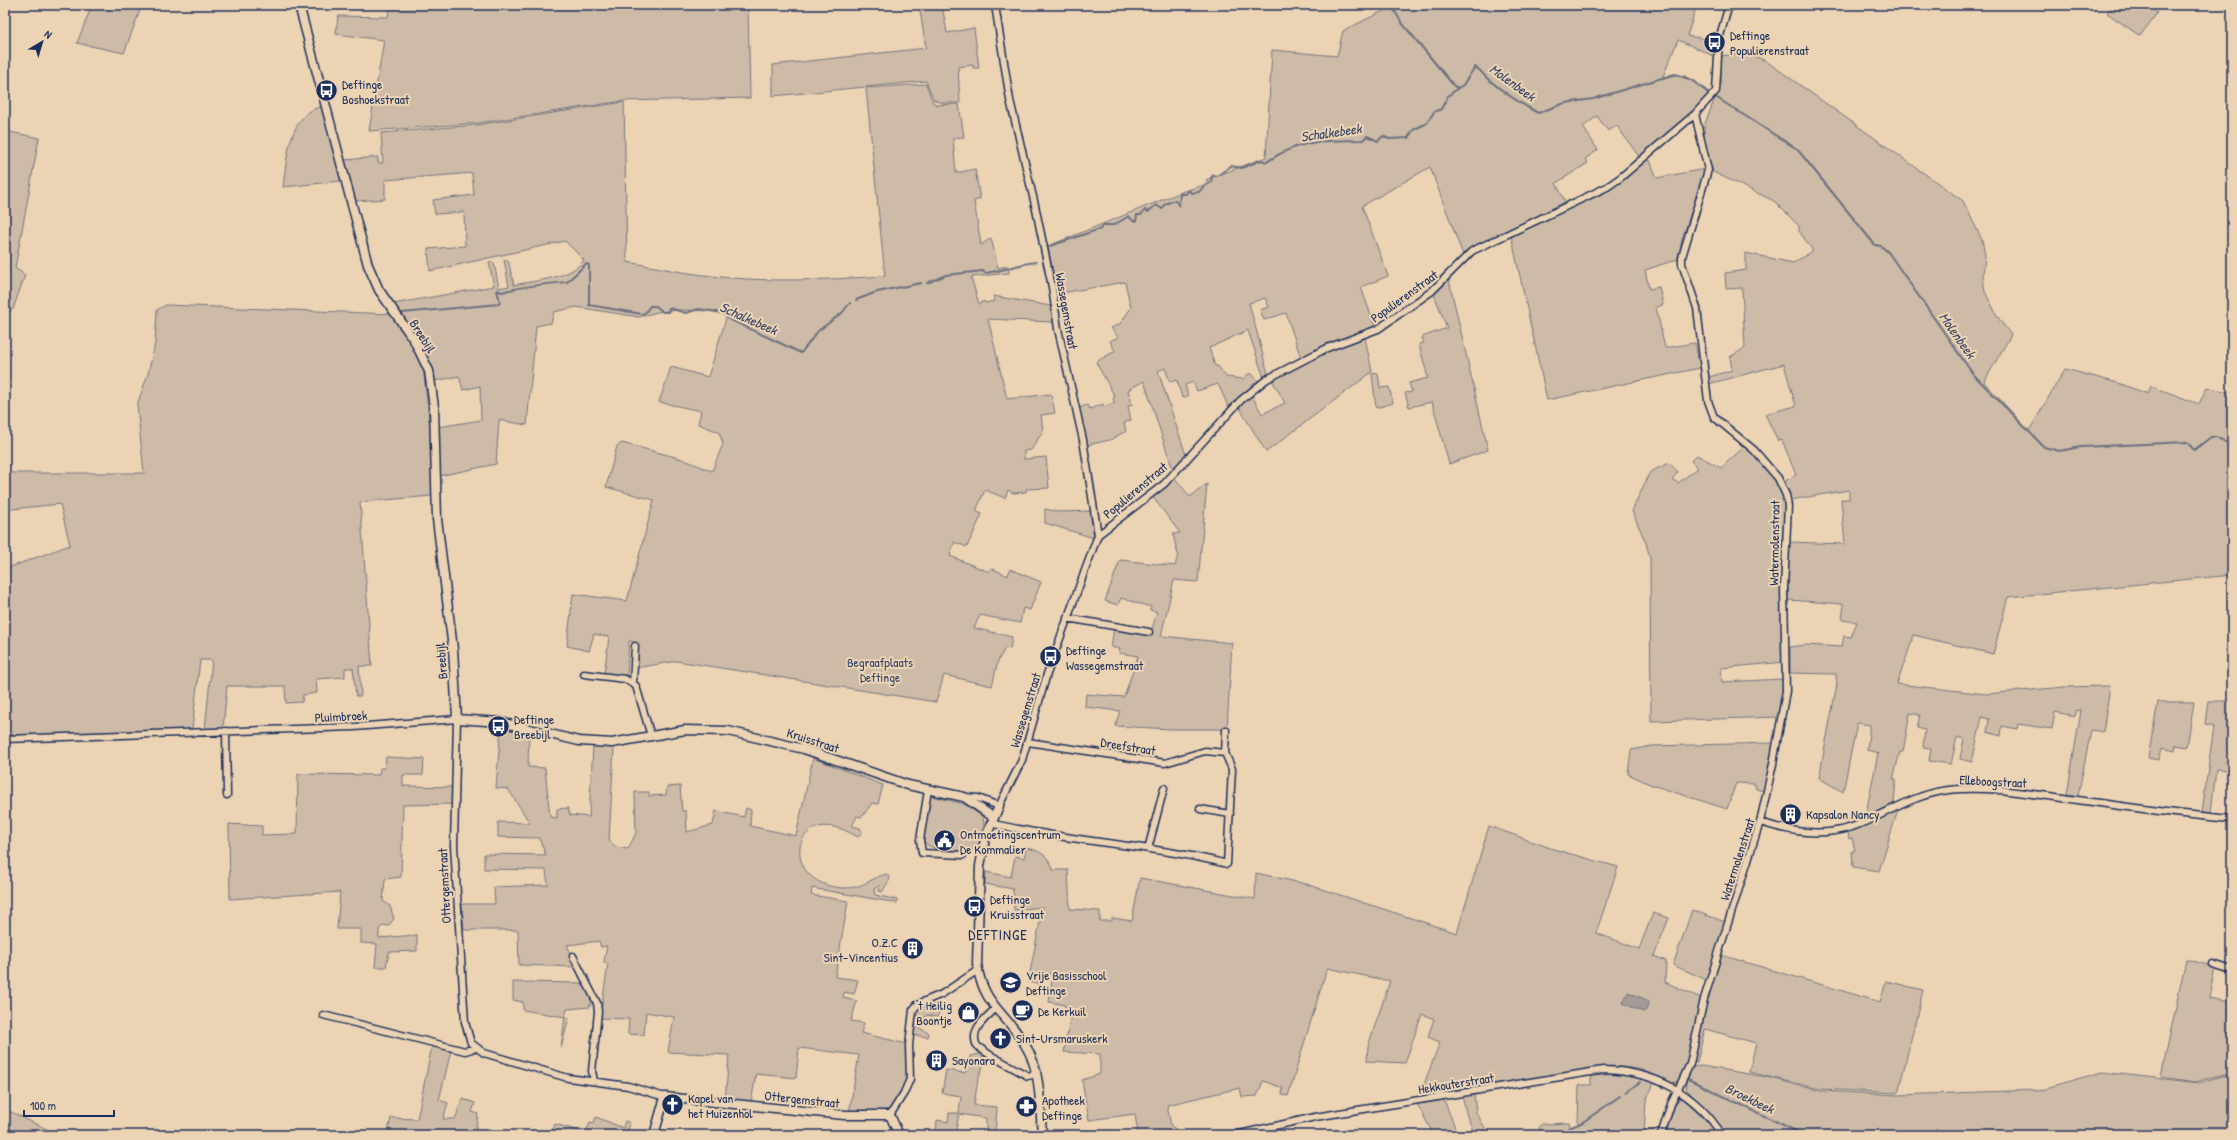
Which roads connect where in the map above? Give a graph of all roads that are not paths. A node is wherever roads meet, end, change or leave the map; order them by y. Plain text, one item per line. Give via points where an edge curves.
1 (299, 5) edge
2 (995, 5) edge
3 (1728, 5) edge
4 (1695, 114) junction
5 (1098, 535) junction
6 (1067, 618) junction
7 (1149, 632) dead end
8 (634, 646) dead end
9 (584, 674) dead end
10 (633, 683) junction
11 (457, 719) junction
12 (1226, 730) dead end
13 (226, 731) junction
14 (651, 736) junction
15 (5, 739) edge
16 (1028, 742) junction
17 (1225, 753) junction
18 (1164, 788) dead end
19 (928, 790) junction
20 (227, 795) dead end
21 (964, 797) junction
22 (999, 806) junction
23 (1200, 809) dead end
24 (1230, 814) junction
25 (2232, 819) edge
26 (992, 820) junction
27 (1760, 822) junction
28 (1148, 848) junction
29 (963, 855) dead end
30 (573, 956) dead end
31 (2213, 964) dead end
32 (978, 970) junction
33 (2232, 970) edge
34 (995, 1009) junction
35 (323, 1015) dead end
36 (476, 1048) junction
37 (1036, 1074) junction
38 (594, 1081) junction
39 (1678, 1091) junction
40 (665, 1097) junction
41 (890, 1115) junction
42 (654, 1135) edge
43 (899, 1135) edge
44 (1042, 1135) edge
45 (1235, 1135) edge
46 (1661, 1135) edge
47 (1722, 1135) edge

1 - 11 street, Breebijl via 368,265 379,290 414,340 429,371 434,407 437,519 453,649
2 - 5 street, Wassegemstraat via 1010,100 1035,205 1058,329 1083,440
3 - 4 street via 1719,39 1716,91
4 - 5 street, Populierenstraat via 1607,187 1472,251 1432,291 1378,329 1327,348 1266,379 1241,400 1164,484
4 - 27 street, Watermolenstraat via 1708,170 1682,256 1682,264 1696,308 1708,400 1717,420 1754,450 1778,478 1788,506 1784,588 1786,691
5 - 6 street, Wassegemstraat
6 - 7 street
6 - 16 street, Wassegemstraat via 1037,706
8 - 10 street
9 - 10 street via 618,678
10 - 14 street
11 - 13 street, Pluimbroek via 354,727
11 - 14 street, Kruisstraat via 500,722 579,741 612,742
11 - 36 street, Ottergemstraat via 454,846 456,897 465,1022 467,1035
12 - 17 street
13 - 15 street, Pluimbroek
13 - 20 street
14 - 19 street, Kruisstraat via 685,730 732,732 804,749 888,779
16 - 17 street, Dreefstraat via 1164,763 1205,751
16 - 22 street, Wassegemstraat
17 - 24 street via 1232,769
18 - 28 street
19 - 21 street, Kruisstraat
19 - 29 street via 920,840 922,853
21 - 22 street, Kruisstraat via 978,798
21 - 26 street, Kruisstraat
22 - 26 street
23 - 24 street
24 - 28 street via 1227,864
25 - 27 street, Elleboogstraat via 2009,791 1965,789 1942,791 1915,798 1862,823 1835,831 1807,833
26 - 28 street via 1036,834
26 - 32 street via 980,866
27 - 39 street, Watermolenstraat via 1704,999 1688,1071
30 - 38 street via 597,1003 592,1071
31 - 33 street
32 - 34 street via 983,988
32 - 41 street via 942,994 918,1004 913,1010 908,1045 910,1079
34 - 37 street via 1026,1045 1032,1056
34 - 37 street via 977,1028 977,1046 1018,1072 1028,1076
35 - 36 street, Ottergemstraat via 465,1051
36 - 38 street, Ottergemstraat via 484,1053 568,1078
37 - 44 street
38 - 40 street, Ottergemstraat via 628,1086
39 - 45 street, Hekkouterstraat via 1638,1073 1603,1070 1314,1117
39 - 46 street, Watermolenstraat
39 - 47 street, Hekkouterstraat via 1701,1108
40 - 41 street, Ottergemstraat via 844,1116
40 - 42 street
41 - 43 street

